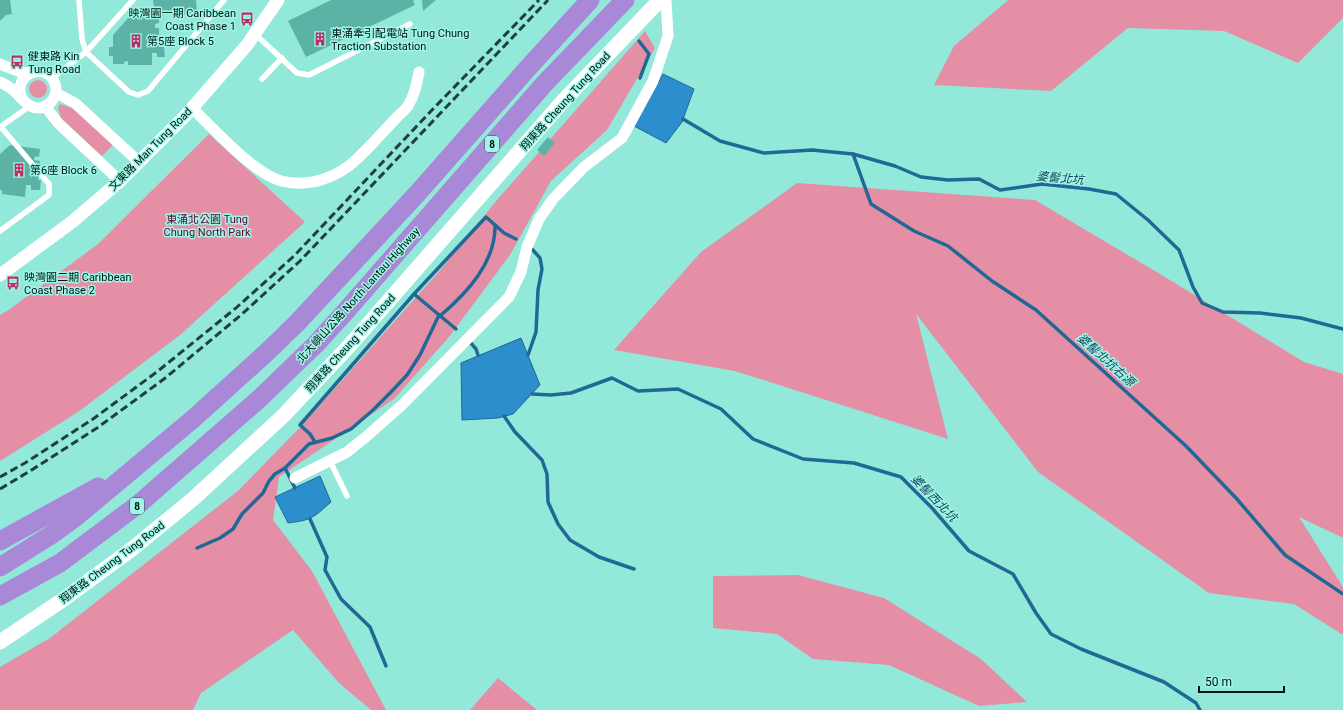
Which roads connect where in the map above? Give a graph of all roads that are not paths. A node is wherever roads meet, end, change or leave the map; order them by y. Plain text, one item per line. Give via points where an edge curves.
1 (79, 0) edge
2 (133, 0) edge
3 (224, 0) edge
4 (278, 0) edge
5 (590, 0) edge
6 (625, 0) edge
7 (660, 0) edge
8 (666, 0) edge
9 (410, 24) dead end
10 (255, 34) junction
11 (86, 52) junction
12 (282, 58) junction
13 (0, 64) edge
14 (419, 72) dead end
15 (30, 73) junction
16 (52, 78) junction
17 (262, 79) dead end
18 (0, 82) edge
19 (56, 93) junction
20 (26, 103) junction
21 (45, 106) junction
22 (192, 108) junction
23 (0, 127) edge
24 (139, 162) junction
25 (120, 181) junction
26 (0, 231) edge
27 (0, 275) edge
28 (330, 461) junction
29 (138, 464) junction
30 (295, 478) dead end
31 (347, 496) dead end
32 (0, 541) edge
33 (60, 563) junction
34 (0, 567) edge
35 (0, 596) edge
36 (0, 611) edge
37 (0, 642) edge

1 - 11 lane via 82,39
2 - 11 lane
3 - 11 lane via 148,91 138,95 129,92
4 - 10 street, 文東路 Man Tung Road
5 - 29 highway, 8 via 416,195 297,323
6 - 33 highway, 北大嶼山公路 North Lantau Highway / 8 via 545,83 311,349 258,400 146,498
7 - 37 main road, 翔東路 Cheung Tung Road via 564,100 350,344 283,416 193,500 132,549
8 - 28 street via 668,36 653,81 622,138 584,167 553,199 539,220 527,246 521,272 509,297 402,405 347,452
9 - 12 lane via 309,75 297,73
10 - 12 lane
10 - 22 street, 文東路 Man Tung Road
11 - 16 lane
12 - 17 lane
13 - 15 street
14 - 22 street via 409,106 356,160 328,178 312,183 280,181 264,173
15 - 16 street via 42,72
15 - 20 street via 21,82 20,88
16 - 19 street
18 - 20 street via 12,89
19 - 21 street via 54,99
19 - 24 street via 75,103
20 - 21 street via 35,108
20 - 23 lane
21 - 25 street via 58,123
22 - 24 street, 文東路 Man Tung Road
23 - 26 lane via 49,184 49,195
24 - 25 street, 文東路 Man Tung Road
25 - 27 street, 文東路 Man Tung Road via 72,222
28 - 30 street
28 - 31 lane
29 - 32 highway
29 - 34 highway, 8 via 72,520
33 - 35 highway, 北大嶼山公路 North Lantau Highway / 8
33 - 36 highway

